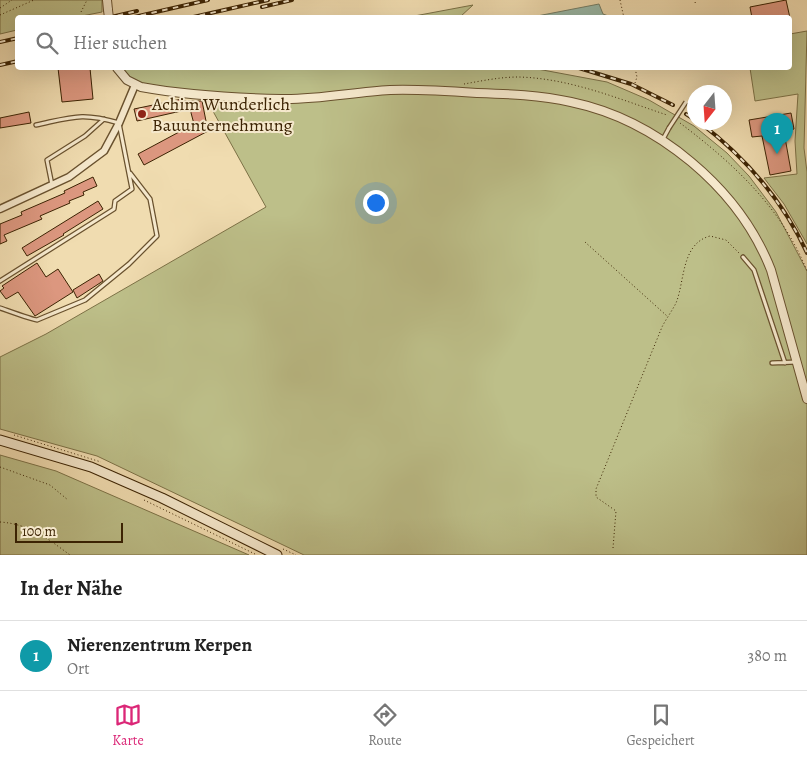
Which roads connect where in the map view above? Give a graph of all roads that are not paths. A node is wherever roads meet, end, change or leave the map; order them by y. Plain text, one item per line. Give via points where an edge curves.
1 (107, 0) edge
2 (108, 14) edge
3 (119, 70) edge
4 (135, 85) junction
5 (686, 102) dead end
6 (105, 119) junction
7 (119, 123) junction
8 (36, 125) dead end
9 (662, 141) junction
10 (129, 172) junction
11 (52, 185) junction
12 (0, 209) edge
13 (743, 257) road end
14 (0, 281) edge
15 (0, 308) edge
16 (797, 362) junction
17 (772, 363) dead end
18 (785, 363) junction
19 (807, 399) edge
20 (0, 440) edge
21 (276, 555) edge

1 - 2 street
3 - 4 street
4 - 7 street
4 - 9 street via 282,99 391,90 538,96 601,111
5 - 9 lane, bridge
6 - 7 lane
6 - 8 lane via 83,115
6 - 11 lane via 47,160
7 - 10 lane
7 - 11 street via 104,151 69,177
9 - 16 street via 690,161 721,190 750,227 771,270
10 - 14 lane via 132,189 115,201 114,209
10 - 15 lane via 150,199 157,236 85,300 37,320
11 - 12 street
13 - 18 lane via 754,270
16 - 18 lane
16 - 19 street
17 - 18 lane
20 - 21 main road via 92,467

